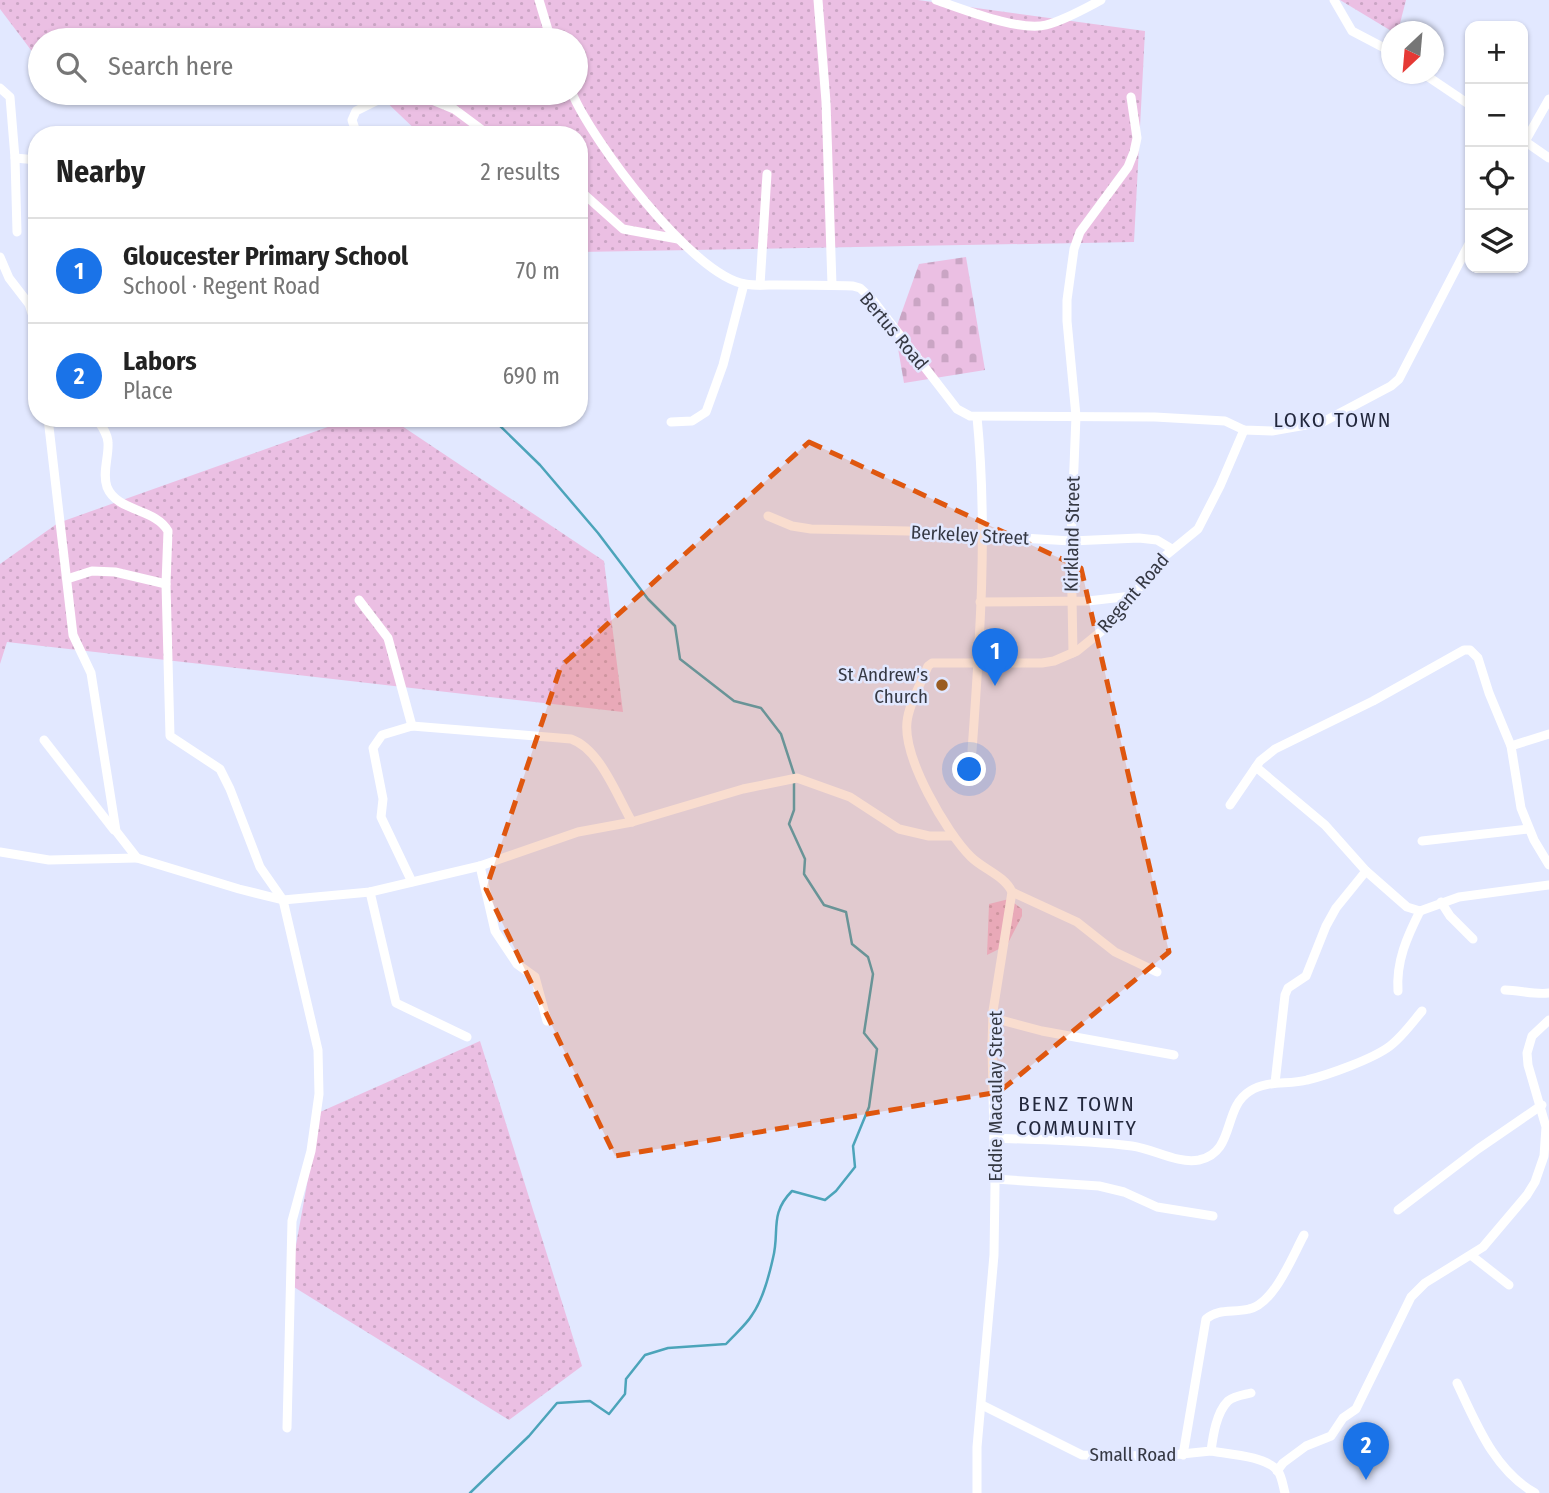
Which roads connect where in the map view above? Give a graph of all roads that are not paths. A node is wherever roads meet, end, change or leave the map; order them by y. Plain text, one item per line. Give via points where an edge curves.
1 (539, 0) edge
2 (818, 0) edge
3 (936, 0) edge
4 (1101, 0) edge
5 (1334, 0) edge
6 (547, 28) edge
7 (1381, 47) edge
8 (1439, 84) edge
9 (0, 88) edge
10 (1131, 97) dead end
11 (1549, 99) edge
12 (1465, 102) edge
13 (368, 105) edge
14 (444, 105) edge
15 (577, 105) edge
16 (354, 126) edge
17 (477, 126) edge
18 (1528, 135) edge
19 (1528, 145) edge
20 (15, 158) junction
21 (1549, 158) edge
22 (28, 159) edge
23 (767, 174) dead end
24 (588, 198) edge
25 (17, 232) dead end
26 (678, 239) junction
27 (1465, 252) edge
28 (0, 257) edge
29 (744, 284) junction
30 (760, 285) junction
31 (832, 285) junction
32 (28, 303) edge
33 (1076, 416) junction
34 (977, 417) junction
35 (671, 422) dead end
36 (49, 427) edge
37 (101, 427) edge
38 (1244, 430) junction
39 (768, 516) dead end
40 (983, 535) junction
41 (1071, 541) junction
42 (1172, 549) junction
43 (67, 579) junction
44 (166, 584) junction
45 (1132, 596) junction
46 (359, 600) dead end
47 (1071, 601) junction
48 (980, 603) junction
49 (1073, 653) junction
50 (979, 662) junction
51 (412, 726) junction
52 (1549, 734) edge
53 (44, 740) dead end
54 (1511, 747) junction
55 (972, 751) dead end
56 (1256, 767) junction
57 (1230, 805) dead end
58 (632, 822) junction
59 (1529, 829) junction
60 (116, 831) junction
61 (953, 836) junction
62 (1422, 841) dead end
63 (0, 852) edge
64 (1546, 852) edge
65 (137, 858) junction
66 (1549, 865) edge
67 (480, 866) junction
68 (1366, 871) junction
69 (412, 883) junction
70 (1549, 885) edge
71 (1012, 891) junction
72 (370, 892) junction
73 (283, 900) junction
74 (1441, 902) junction
75 (1420, 911) junction
76 (1473, 939) dead end
77 (1157, 972) dead end
78 (1505, 990) dead end
79 (1398, 991) dead end
80 (1549, 993) edge
81 (1422, 1011) dead end
82 (993, 1018) junction
83 (1549, 1020) edge
84 (547, 1021) dead end
85 (467, 1037) dead end
86 (1174, 1055) dead end
87 (1275, 1083) junction
88 (1542, 1105) junction
89 (994, 1138) junction
90 (995, 1180) junction
91 (1398, 1210) dead end
92 (1213, 1216) dead end
93 (1304, 1235) dead end
94 (1472, 1256) junction
95 (1509, 1285) dead end
96 (1457, 1383) dead end
97 (1251, 1393) dead end
98 (982, 1405) junction
99 (287, 1428) dead end
100 (1211, 1451) junction
101 (1183, 1455) junction
102 (1278, 1471) junction
103 (976, 1493) edge
104 (1285, 1493) edge
105 (1535, 1493) edge

1 - 6 street
2 - 31 street
3 - 4 street via 1035,27
5 - 7 street via 1352,31
8 - 12 street
9 - 20 street via 10,97
10 - 33 street, Kirkland Street via 1137,138 1134,152 1080,232 1074,249 1067,321
11 - 18 street
13 - 16 street via 356,111
14 - 17 street
15 - 26 street, Bertus Road via 611,156
19 - 21 street
20 - 22 street
20 - 25 street
23 - 30 street
24 - 26 street via 622,229
26 - 29 street, Bertus Road via 712,270
27 - 38 street via 1399,379 1391,386 1324,422 1272,431
28 - 32 street
29 - 30 street, Bertus Road
29 - 35 street via 706,412 692,421
30 - 31 street, Bertus Road
31 - 34 street, Bertus Road via 853,286 866,293 957,409
33 - 34 street
33 - 38 street via 1216,421
33 - 41 street, Kirkland Street
34 - 40 street
36 - 43 street
37 - 44 street via 108,440 107,487 118,500 155,518 168,531
38 - 42 street, Regent Road via 1198,529
39 - 40 street, Berkeley Street via 811,529
40 - 41 street, Berkeley Street
40 - 48 street
41 - 42 street, Berkeley Street via 1151,539
41 - 47 street, Kirkland Street
42 - 45 street, Regent Road
43 - 44 street via 92,570
43 - 60 street via 73,635 90,673
44 - 73 street via 170,736 220,769 260,867
45 - 47 street
45 - 49 street, Regent Road via 1110,625
46 - 51 street via 388,639
47 - 48 street
47 - 49 street, Kirkland Street
48 - 50 street
49 - 50 street, Regent Road via 1042,663
50 - 55 street
50 - 61 street via 932,663 907,719 910,753
51 - 58 street via 581,743 594,754
51 - 69 street via 382,735 373,748 383,799 381,817
52 - 54 street
53 - 60 street
54 - 56 street via 1478,658 1464,650 1275,749
54 - 59 street via 1518,796
56 - 57 street
56 - 68 street via 1325,825
58 - 61 street via 797,778 850,797 899,829
58 - 67 street via 578,832
59 - 62 street
59 - 64 street
60 - 65 street
61 - 71 street
63 - 65 street via 49,860
64 - 66 street
65 - 73 street
67 - 69 street
67 - 84 street via 495,931 517,964 535,977
68 - 75 street via 1407,907
68 - 87 street via 1336,908 1306,976 1288,988
69 - 72 street
70 - 74 street
71 - 77 street via 1076,922 1115,952
71 - 82 street, Eddie Macaulay Street
72 - 73 street
72 - 85 street via 396,1003
73 - 99 street via 318,1050 319,1094 311,1151 292,1221
74 - 75 street
74 - 76 street
75 - 79 street via 1403,946
78 - 80 street
81 - 87 street via 1381,1052 1305,1081
82 - 86 street
82 - 89 street, Eddie Macaulay Street
83 - 88 street via 1532,1036 1527,1053
87 - 89 street via 1248,1092 1220,1150 1196,1160 1124,1145
88 - 91 street
88 - 94 street via 1546,1140 1535,1182 1493,1237
89 - 90 street, Eddie Macaulay Street
90 - 92 street via 1099,1186 1157,1207
90 - 98 street, Eddie Macaulay Street
93 - 101 street via 1262,1304 1218,1312 1206,1319
94 - 95 street
94 - 102 street via 1418,1289 1354,1412 1343,1418 1331,1436 1306,1446
96 - 105 street via 1495,1455 1514,1478
97 - 100 street via 1223,1408
98 - 101 street, Small Road via 1082,1455
98 - 103 street, Eddie Macaulay Street
100 - 101 street, Small Road
100 - 102 street, Small Road via 1245,1456
102 - 104 street

